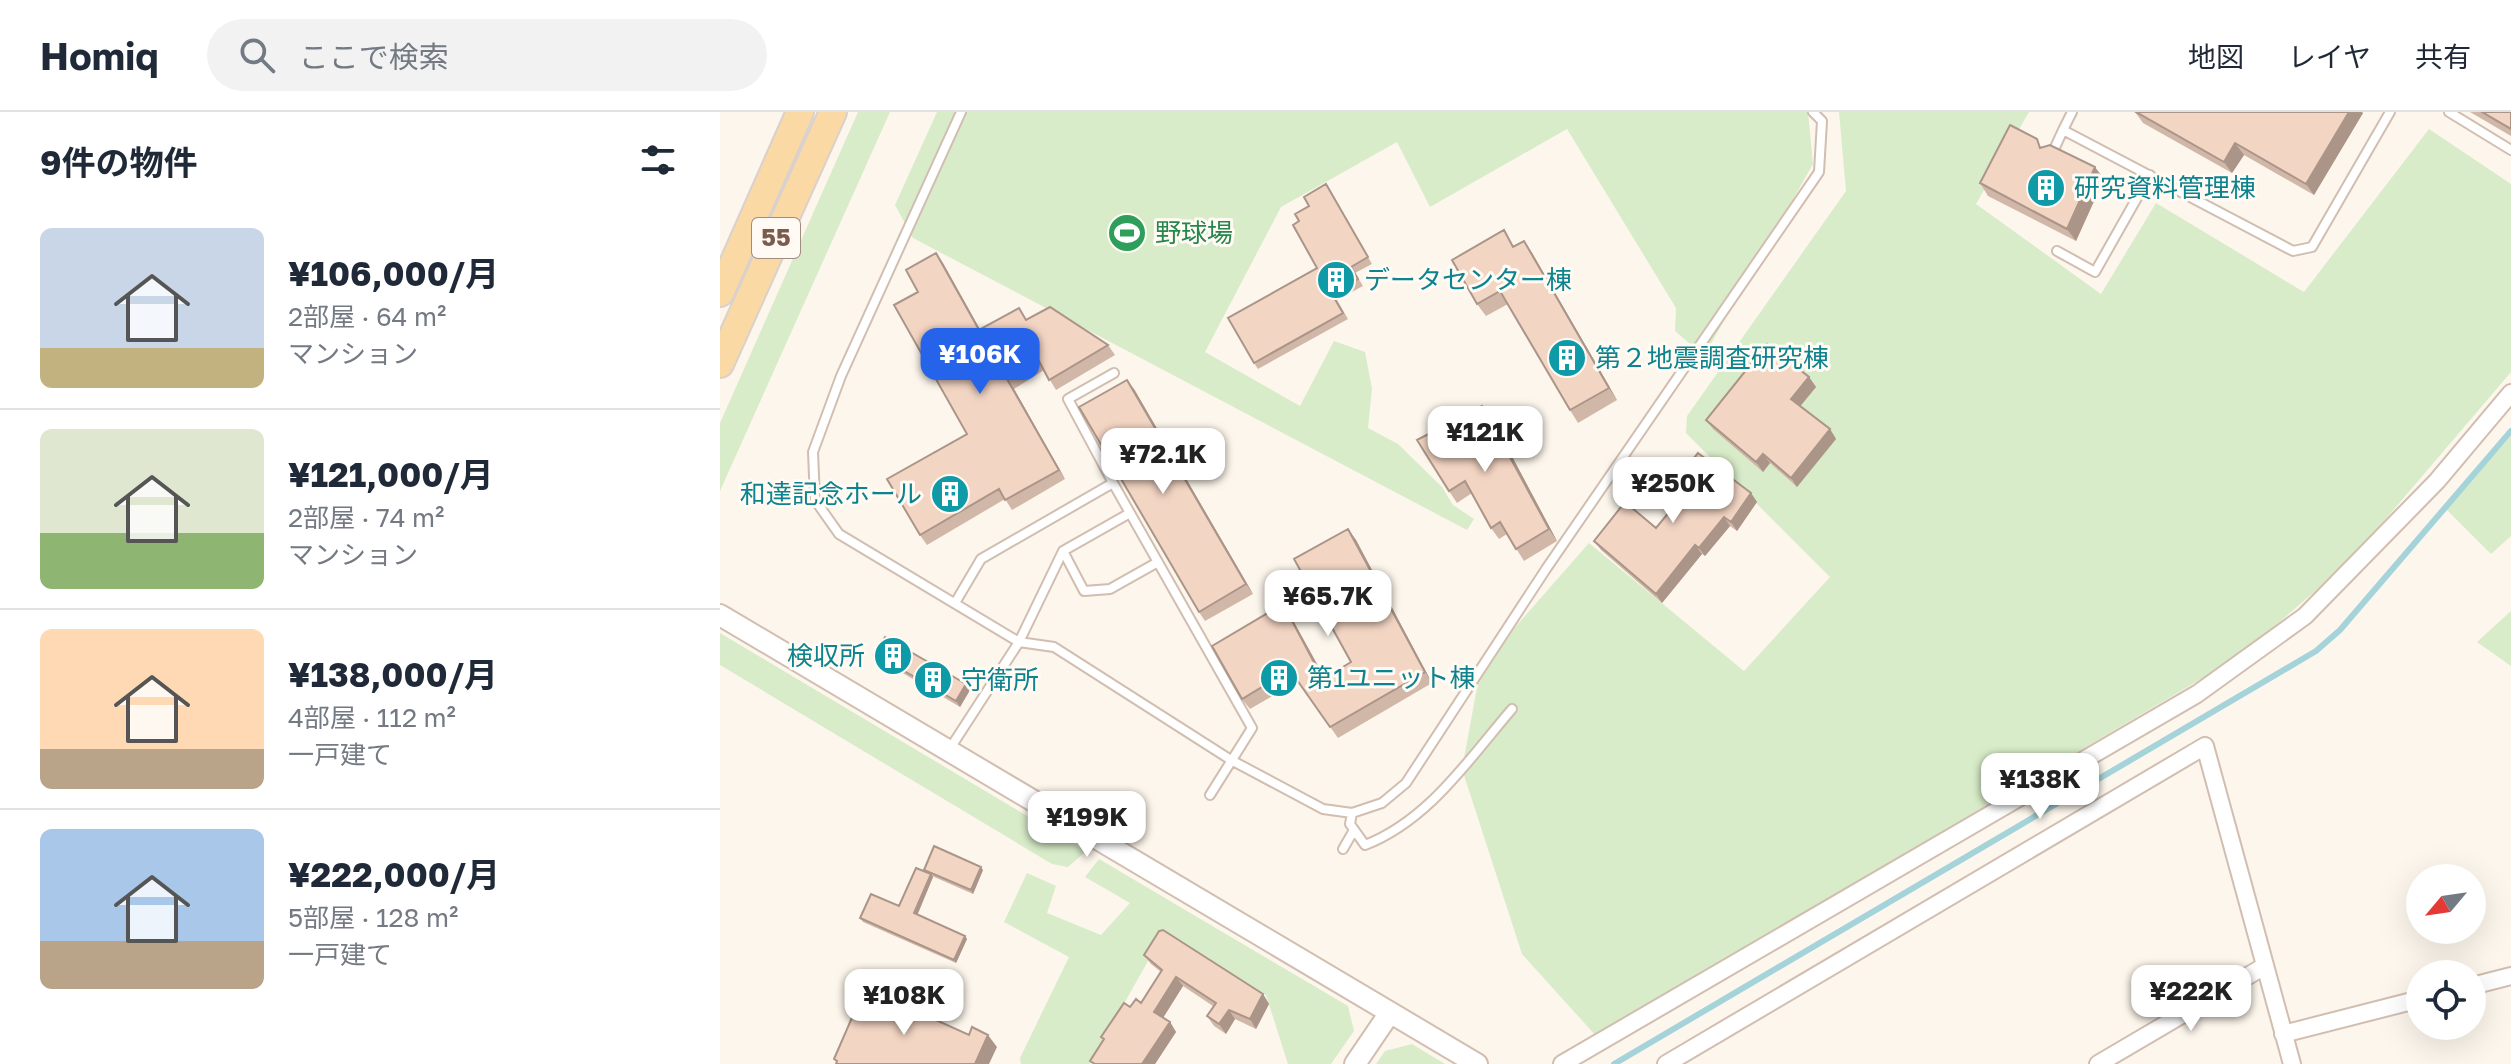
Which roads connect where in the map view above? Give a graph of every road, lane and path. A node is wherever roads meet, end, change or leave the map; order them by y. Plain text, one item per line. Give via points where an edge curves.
1 (800, 112) edge
2 (833, 112) edge
3 (961, 112) edge
4 (1813, 112) edge
5 (2072, 112) edge
6 (2390, 112) edge
7 (2449, 112) edge
8 (2063, 130) junction
9 (2511, 150) edge
10 (2052, 154) edge
11 (2150, 175) junction
12 (2057, 251) dead end
13 (720, 293) edge
14 (720, 364) edge
15 (1114, 373) dead end
16 (2511, 393) edge
17 (1113, 483) junction
18 (1130, 513) junction
19 (1063, 551) junction
20 (1158, 562) junction
21 (955, 603) junction
22 (720, 615) edge
23 (1019, 642) junction
24 (1512, 709) dead end
25 (948, 751) junction
26 (1231, 760) junction
27 (1210, 795) dead end
28 (1352, 813) junction
29 (1354, 830) junction
30 (1343, 849) dead end
31 (2263, 967) junction
32 (2511, 976) edge
33 (2486, 982) edge
34 (2406, 1003) edge
35 (1389, 1014) junction
36 (2283, 1034) junction
37 (1355, 1064) edge
38 (1477, 1064) edge
39 (1562, 1064) edge
40 (1666, 1064) edge
41 (2098, 1064) edge
42 (2292, 1064) edge

1 - 13 main road, 55
2 - 14 main road, 55
3 - 21 lane via 841,376 813,452 815,500 839,534
4 - 28 lane via 1822,121 1819,172 1406,783 1382,803
5 - 8 lane
6 - 11 lane via 2312,247 2293,251
7 - 9 lane
8 - 10 lane
8 - 11 lane
11 - 12 lane via 2095,272
15 - 17 lane via 1068,399
16 - 39 street via 2437,481 2305,616 2197,694
17 - 18 lane
17 - 21 lane via 981,559
18 - 19 lane
18 - 20 lane
19 - 20 lane via 1084,591 1110,589
19 - 23 lane
20 - 26 lane via 1252,728
21 - 23 lane
22 - 25 street
23 - 25 lane
23 - 26 lane via 1054,647
24 - 29 lane via 1411,821 1365,845
25 - 35 street
26 - 27 lane
26 - 28 lane via 1323,809
28 - 29 lane
29 - 30 lane
31 - 36 street
31 - 40 street via 2205,746
31 - 41 street
32 - 33 street
34 - 36 street
35 - 37 street
35 - 38 street
36 - 42 street

